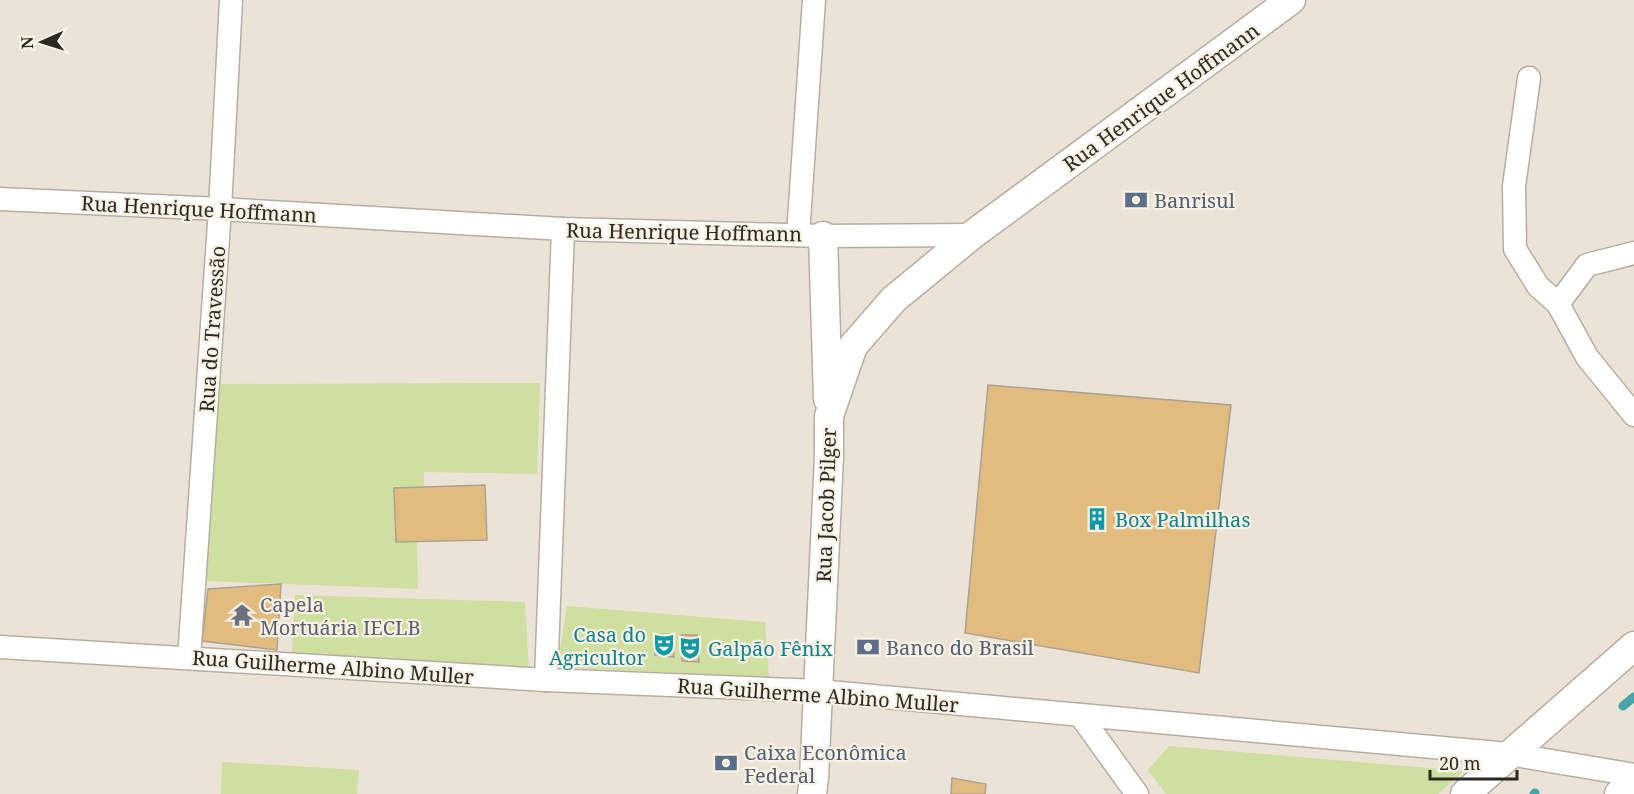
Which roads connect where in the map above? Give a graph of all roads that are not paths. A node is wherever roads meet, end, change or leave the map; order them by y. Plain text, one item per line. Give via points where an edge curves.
1 (231, 0) edge
2 (814, 0) edge
3 (1292, 0) edge
4 (1529, 78) dead end
5 (0, 199) edge
6 (220, 209) junction
7 (563, 229) junction
8 (810, 235) junction
9 (972, 235) junction
10 (1634, 253) edge
11 (1558, 304) junction
12 (1634, 415) edge
13 (829, 416) junction
14 (1634, 646) edge
15 (0, 647) edge
16 (189, 658) junction
17 (546, 680) junction
18 (818, 691) junction
19 (1080, 715) junction
20 (1509, 754) junction
21 (1634, 775) edge
22 (1634, 780) edge
23 (812, 794) edge
24 (1137, 794) edge
25 (1465, 794) edge
26 (1618, 794) edge

1 - 6 street, Rua do Travessão
2 - 8 street
3 - 9 street, Rua Henrique Hoffmann
4 - 11 street via 1514,186 1515,249 1538,286
5 - 6 street, Rua Henrique Hoffmann
6 - 7 street, Rua Henrique Hoffmann
6 - 16 street, Rua do Travessão
7 - 8 street, Rua Henrique Hoffmann
7 - 17 street
8 - 9 street, Rua Henrique Hoffmann
8 - 13 street
9 - 13 street, Rua Jacob Pilger via 894,299 852,346
10 - 11 street via 1587,265
11 - 12 street via 1587,357
13 - 18 street, Rua Jacob Pilger
14 - 20 street
15 - 16 street, Rua Guilherme Albino Muller
16 - 17 street, Rua Guilherme Albino Muller
17 - 18 street, Rua Guilherme Albino Muller
18 - 19 street, Rua Guilherme Albino Muller
18 - 23 street, Rua Jacob Pilger
19 - 20 street, Rua Guilherme Albino Muller
19 - 24 street
20 - 21 street, Rua Guilherme Albino Muller
20 - 25 street
22 - 26 street

